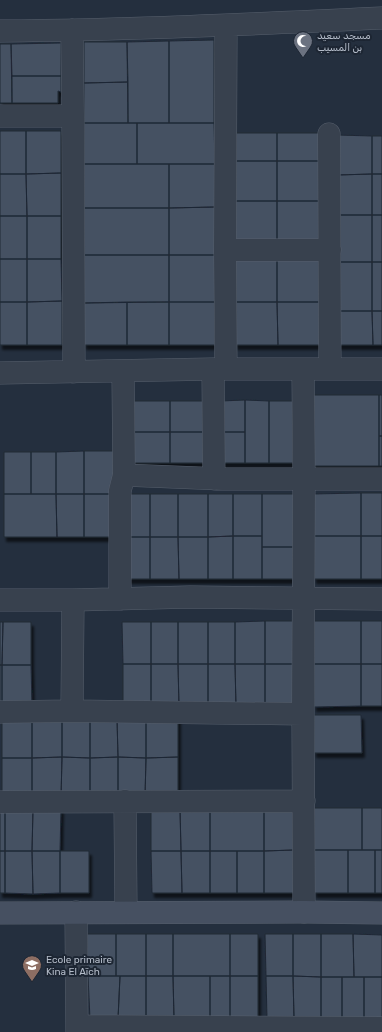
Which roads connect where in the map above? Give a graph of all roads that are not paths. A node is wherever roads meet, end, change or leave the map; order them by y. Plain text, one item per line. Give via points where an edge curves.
1 (382, 18) edge
2 (226, 26) junction
3 (72, 30) junction
4 (0, 31) edge
5 (0, 116) edge
6 (73, 116) junction
7 (329, 134) dead end
8 (225, 250) junction
9 (330, 250) junction
10 (382, 368) edge
11 (220, 369) junction
12 (330, 369) junction
13 (303, 370) junction
14 (123, 371) junction
15 (74, 372) junction
16 (0, 373) edge
17 (124, 475) junction
18 (214, 478) junction
19 (304, 479) junction
20 (382, 479) edge
21 (120, 599) junction
22 (304, 599) junction
23 (382, 599) edge
24 (0, 600) edge
25 (73, 600) junction
26 (72, 711) junction
27 (0, 712) edge
28 (303, 714) junction
29 (125, 801) junction
30 (304, 801) junction
31 (0, 802) edge
32 (76, 912) junction
33 (126, 912) junction
34 (304, 912) junction
35 (0, 913) edge
36 (382, 913) edge
37 (382, 1028) edge
38 (77, 1029) edge
39 (178, 1029) edge

1 - 2 street
2 - 3 street
2 - 8 street
3 - 4 street
3 - 6 street
5 - 6 street
6 - 15 street
7 - 9 street
8 - 9 street
8 - 11 street
9 - 12 street
10 - 12 street
11 - 13 street
11 - 14 street
11 - 18 street
12 - 13 street
13 - 19 street
14 - 15 street
14 - 17 street
15 - 16 street
17 - 18 street
17 - 21 street via 120,491
18 - 19 street
19 - 20 street
19 - 22 street
21 - 22 street
21 - 25 street
22 - 23 street
22 - 28 street
24 - 25 street
25 - 26 street
26 - 27 street
26 - 28 street
28 - 30 street
29 - 30 street
29 - 31 street
29 - 33 street
30 - 34 street
32 - 33 street
32 - 35 street
32 - 38 street
33 - 34 street
34 - 36 street
37 - 39 street
38 - 39 street

